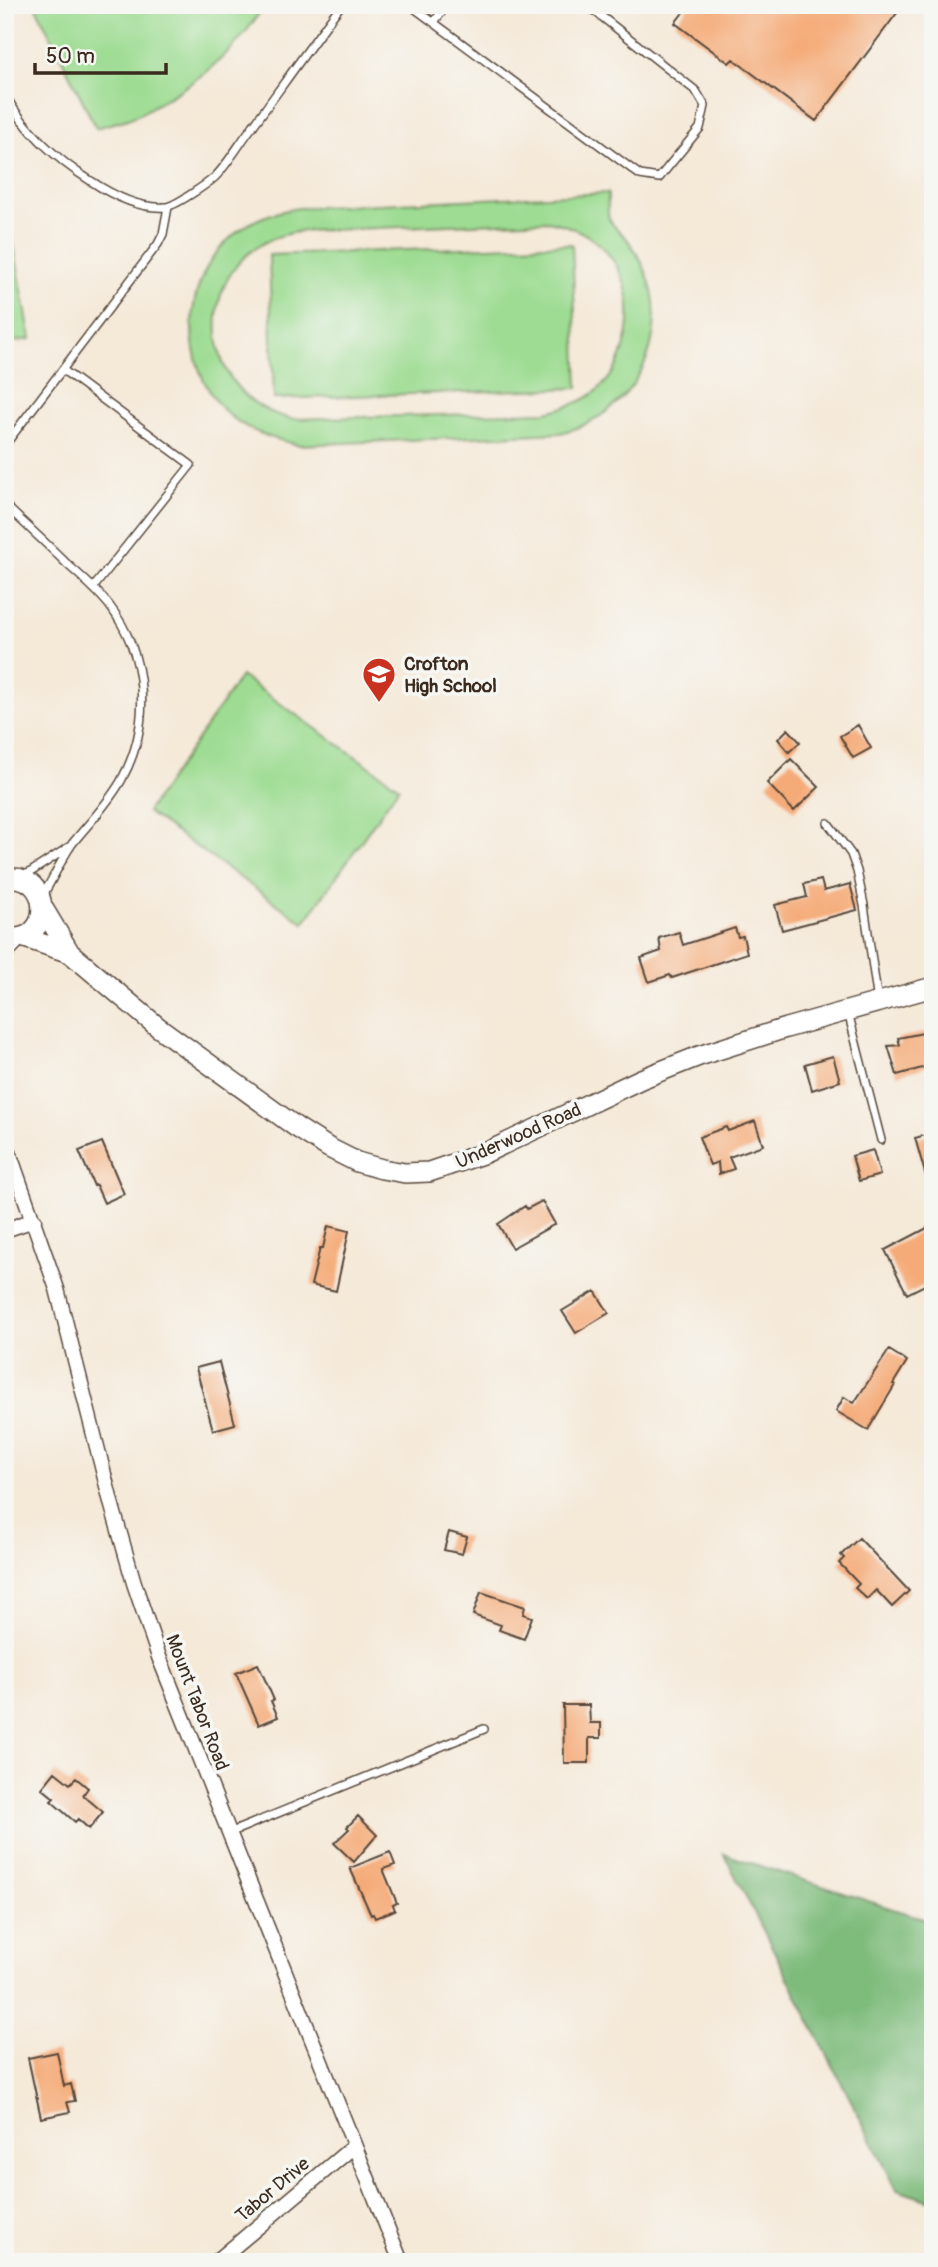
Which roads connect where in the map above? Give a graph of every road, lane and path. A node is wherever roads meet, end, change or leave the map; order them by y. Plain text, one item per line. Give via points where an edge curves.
1 (341, 5) edge
2 (410, 5) edge
3 (447, 5) edge
4 (587, 5) edge
5 (434, 23) junction
6 (5, 95) edge
7 (168, 207) junction
8 (63, 370) junction
9 (5, 446) edge
10 (5, 505) edge
11 (93, 587) junction
12 (828, 823) dead end
13 (72, 845) junction
14 (11, 878) edge
15 (42, 904) junction
16 (16, 937) edge
17 (70, 953) junction
18 (5, 954) edge
19 (933, 987) edge
20 (878, 1003) junction
21 (848, 1011) junction
22 (881, 1140) dead end
23 (5, 1141) edge
24 (34, 1220) junction
25 (5, 1230) edge
26 (484, 1729) dead end
27 (229, 1833) junction
28 (354, 2146) junction
29 (216, 2262) edge
30 (401, 2262) edge

1 - 7 lane via 215,177
2 - 5 lane
3 - 5 lane
4 - 5 lane via 696,91 705,106 700,128 659,178 640,175
6 - 7 lane via 29,128 82,176 127,201
7 - 8 lane via 158,244
8 - 9 lane
8 - 11 lane via 191,465
10 - 11 lane
11 - 13 lane via 117,617 134,651 143,699 131,760 108,802
12 - 20 lane via 851,854 857,872
13 - 14 lane
13 - 15 lane
14 - 15 street, Underwood Road via 37,890
15 - 16 street via 37,926
15 - 17 street, Underwood Road
16 - 17 street, Underwood Road
16 - 18 street
17 - 21 street, Underwood Road via 158,1027 296,1127 357,1161 405,1173 457,1164 699,1056
19 - 20 street, Underwood Road
20 - 21 street, Underwood Road
21 - 22 lane
23 - 24 street, Mount Tabor Road
24 - 25 street
24 - 27 street, Mount Tabor Road via 57,1289 134,1583
26 - 27 lane
27 - 28 street, Mount Tabor Road
28 - 29 street, Tabor Drive
28 - 30 street, Mount Tabor Road

